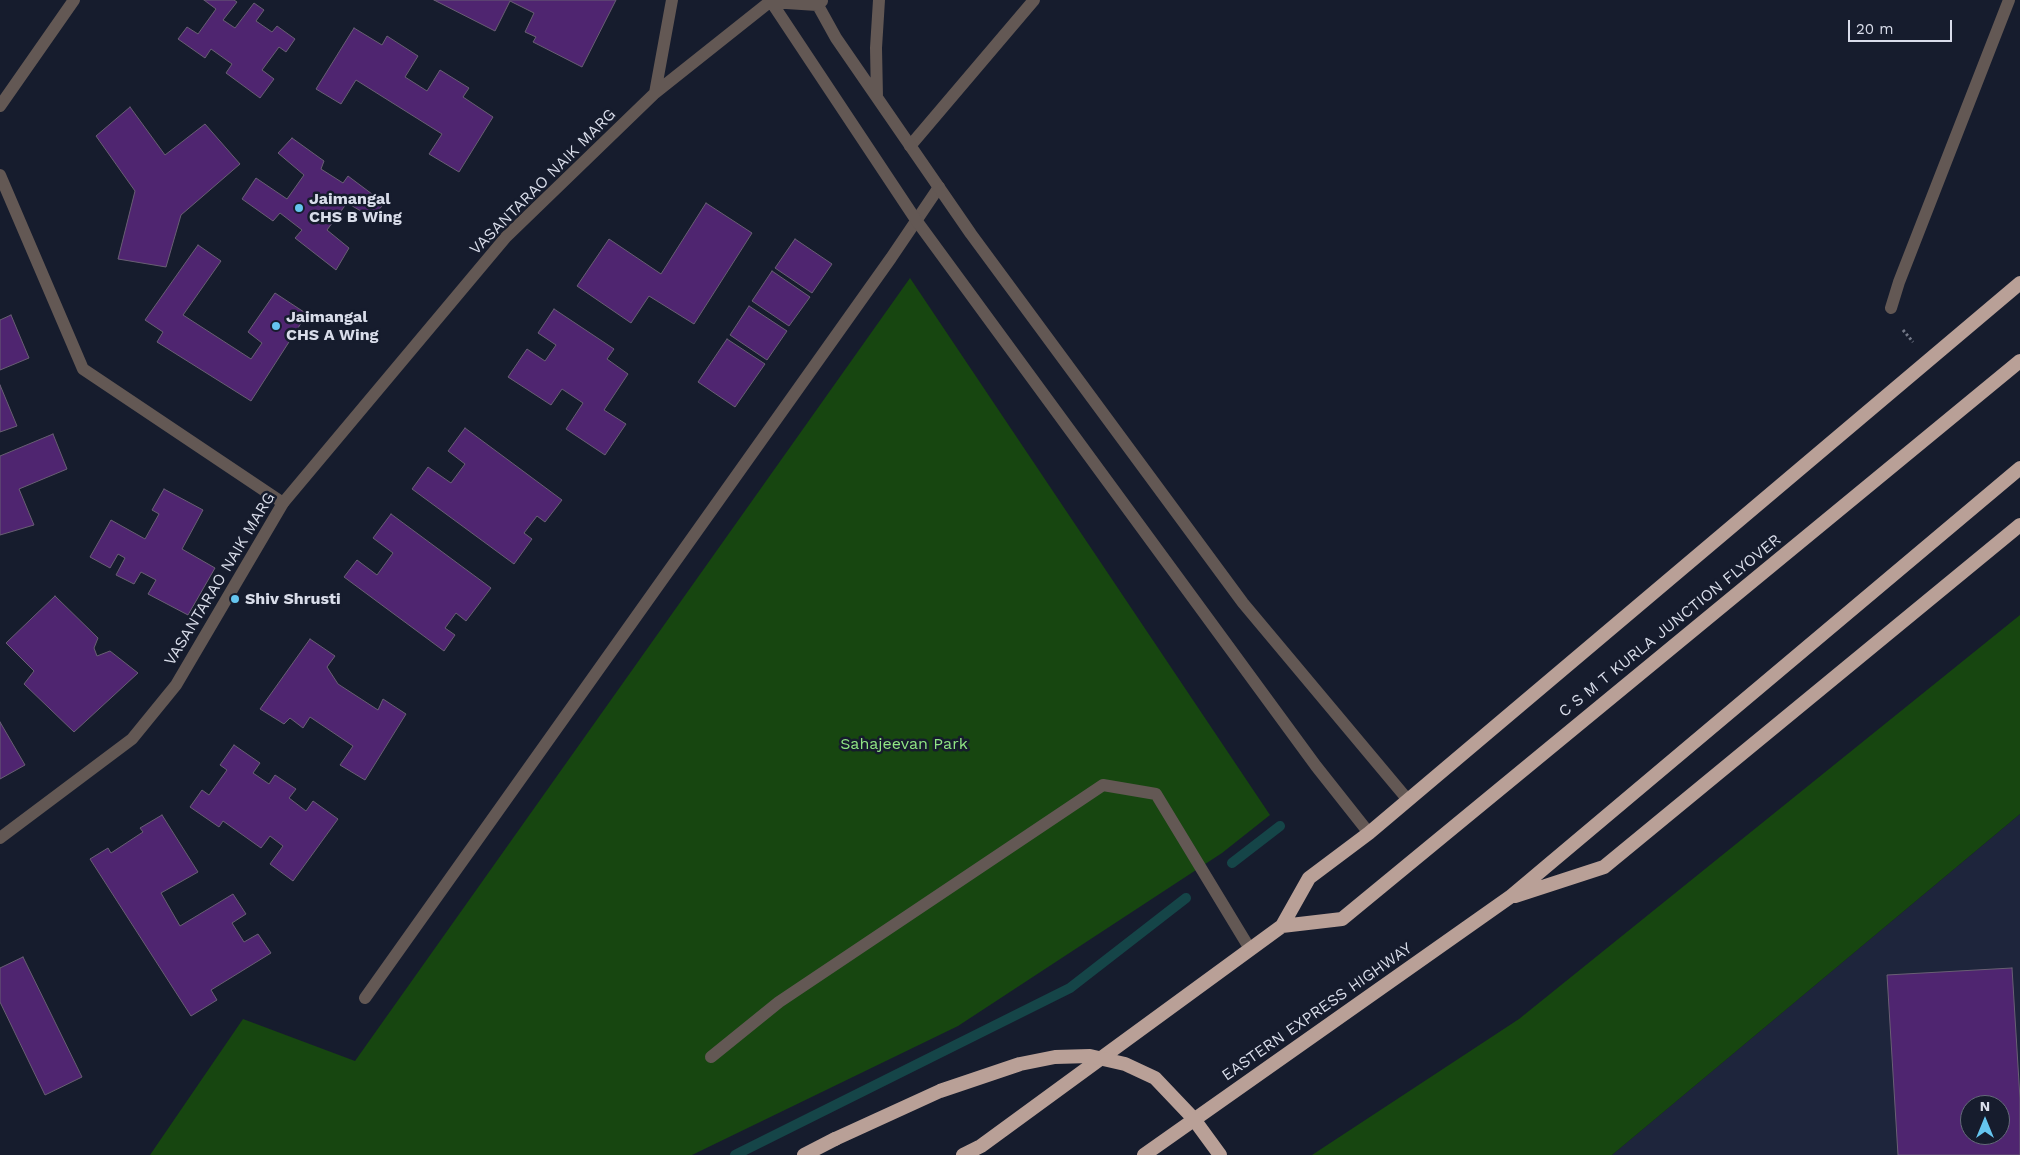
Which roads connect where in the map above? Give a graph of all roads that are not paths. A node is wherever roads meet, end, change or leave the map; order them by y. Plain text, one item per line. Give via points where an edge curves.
1 (74, 0) edge
2 (672, 0) edge
3 (879, 0) edge
4 (1034, 0) edge
5 (2009, 0) edge
6 (771, 1) edge
7 (819, 2) edge
8 (655, 94) junction
9 (878, 99) junction
10 (0, 106) edge
11 (910, 146) junction
12 (0, 175) edge
13 (939, 187) junction
14 (916, 220) junction
15 (2020, 283) edge
16 (1891, 308) road end
17 (2020, 361) edge
18 (2020, 468) edge
19 (282, 503) junction
20 (2020, 525) edge
21 (1408, 800) junction
22 (1369, 833) junction
23 (0, 838) edge
24 (1510, 898) junction
25 (1282, 926) junction
26 (1250, 949) junction
27 (365, 998) dead end
28 (711, 1058) dead end
29 (804, 1155) edge
30 (963, 1155) edge
31 (1144, 1155) edge
32 (1220, 1155) edge

1 - 10 street
2 - 8 street
3 - 9 street via 876,48
4 - 11 street
5 - 16 street
6 - 7 street
6 - 8 street, VASANTARAO NAIK MARG
6 - 14 street
7 - 9 street via 836,38
8 - 19 street, VASANTARAO NAIK MARG via 506,237
9 - 11 street
11 - 13 street
12 - 19 street via 83,369
13 - 14 street
13 - 21 street via 1243,603
14 - 22 street via 1316,766
14 - 27 street
15 - 21 highway
17 - 25 highway, C S M T KURLA JUNCTION FLYOVER via 1342,919
18 - 24 highway
19 - 23 street, VASANTARAO NAIK MARG via 176,685 132,739
20 - 24 highway via 1604,867
21 - 22 highway
22 - 25 highway via 1309,878
24 - 31 highway, EASTERN EXPRESS HIGHWAY
25 - 26 highway
26 - 28 street via 1156,794 1104,785 779,1002
26 - 30 highway via 981,1146
29 - 32 highway, bridge via 940,1091 1020,1064 1090,1056 1125,1064 1155,1078 1193,1118

